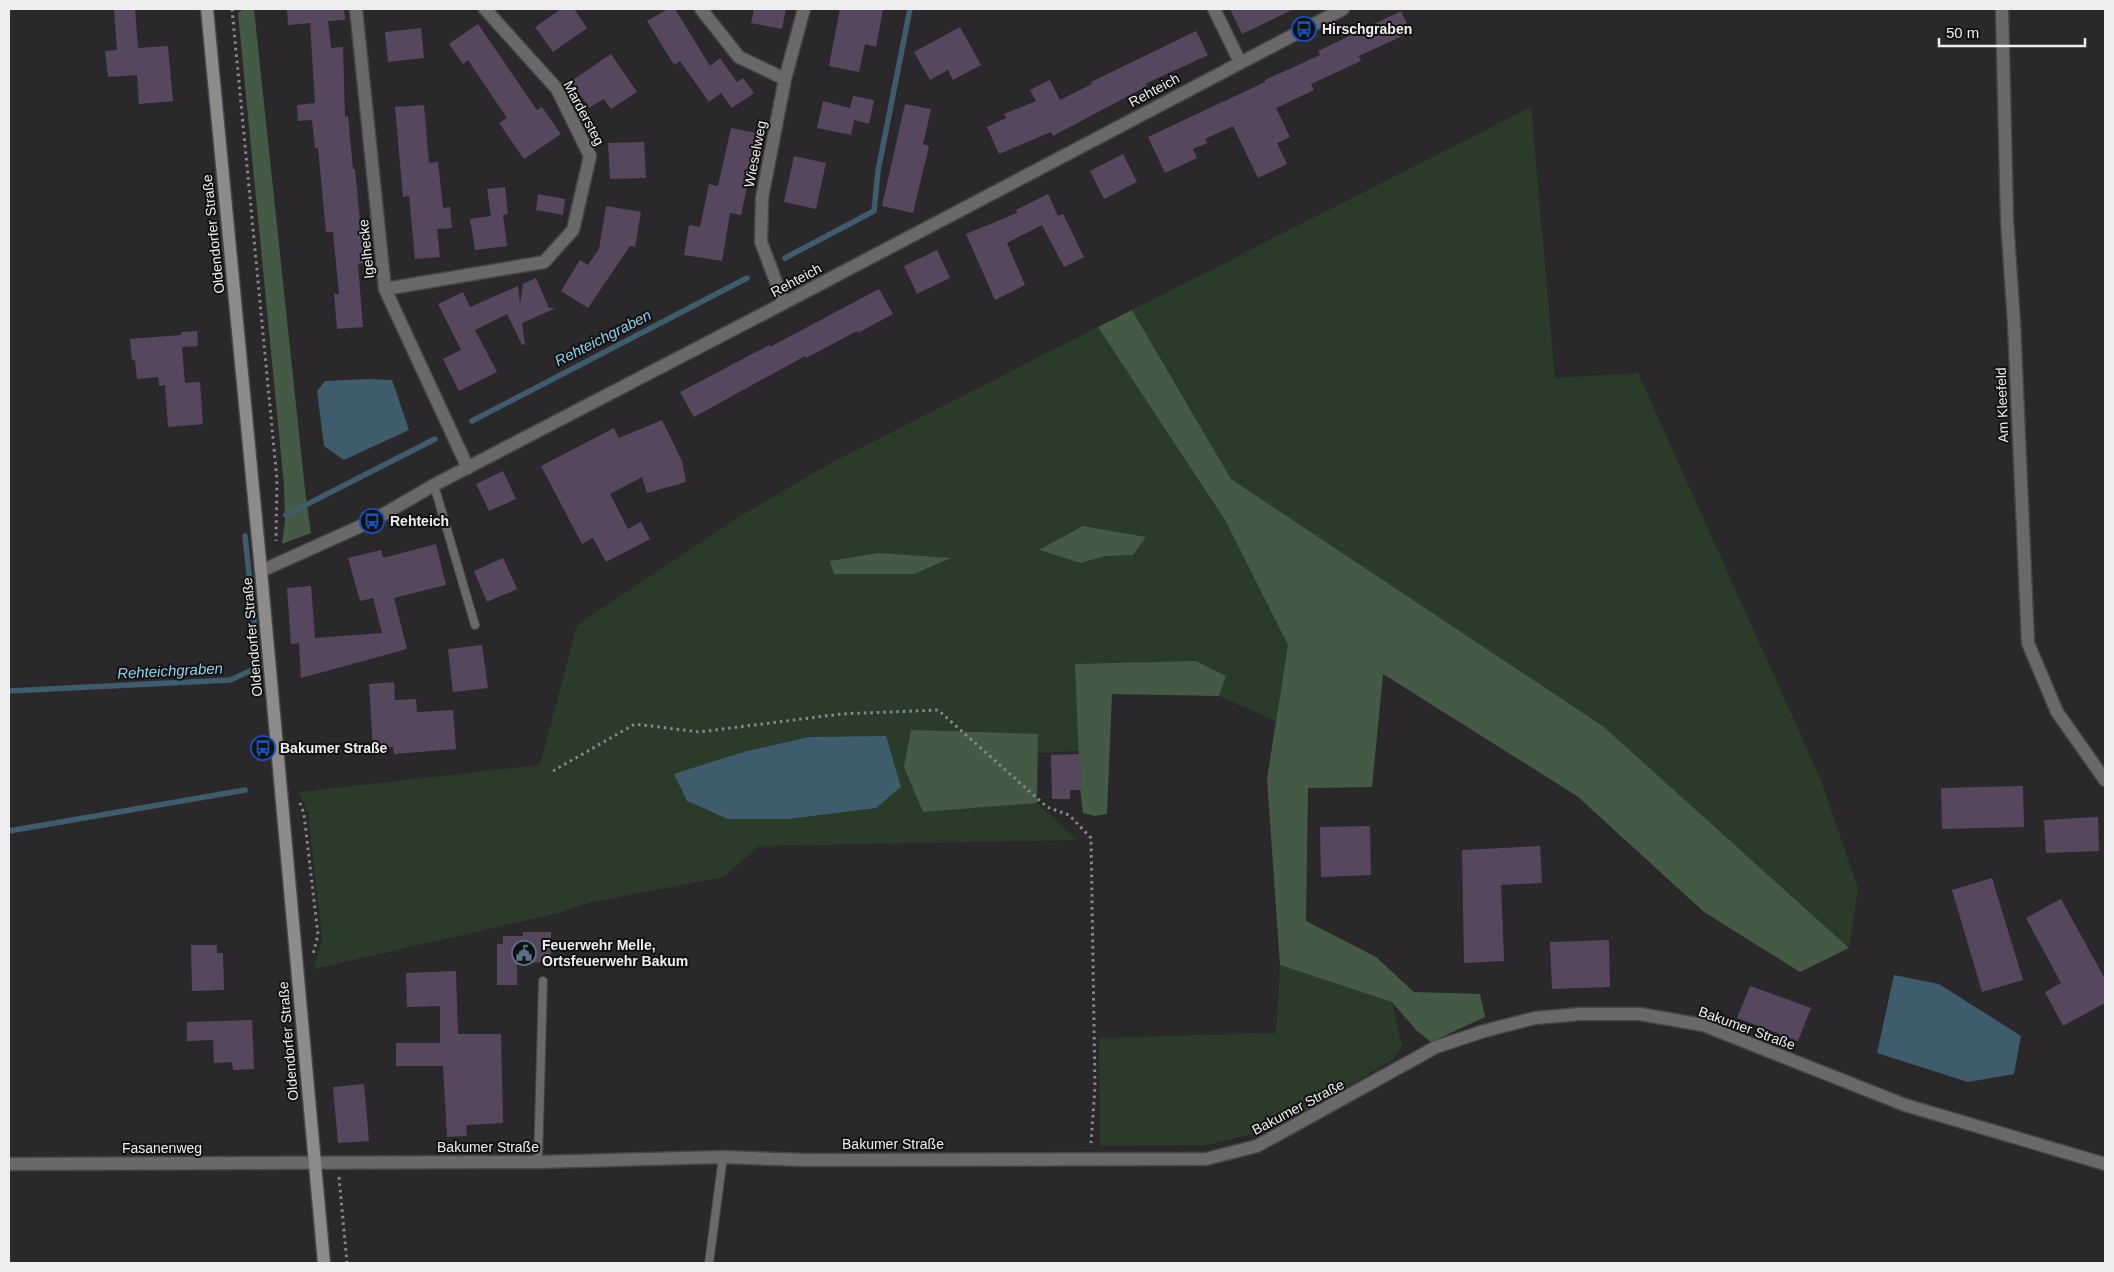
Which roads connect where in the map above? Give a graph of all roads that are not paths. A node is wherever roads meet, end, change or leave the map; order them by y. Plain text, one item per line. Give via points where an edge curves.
1 (207, 9) edge
2 (356, 9) edge
3 (485, 9) edge
4 (701, 9) edge
5 (804, 9) edge
6 (1214, 9) edge
7 (1342, 9) edge
8 (2002, 9) edge
9 (1240, 62) junction
10 (784, 79) junction
11 (385, 288) junction
12 (784, 303) junction
13 (468, 468) junction
14 (434, 485) junction
15 (261, 571) junction
16 (475, 625) dead end
17 (2105, 780) edge
18 (543, 981) dead end
19 (723, 1157) junction
20 (538, 1162) junction
21 (314, 1163) junction
22 (9, 1164) edge
23 (2105, 1164) edge
24 (324, 1263) edge
25 (709, 1263) edge

1 - 15 main road, Oldendorfer Straße
2 - 11 street, Igelhecke
3 - 11 street, Mardersteg via 557,89 590,156 573,230 544,262
4 - 10 street via 740,57
5 - 10 street, Wieselweg
6 - 9 street
7 - 9 street, Rehteich
8 - 17 street, Am Kleefeld via 2007,220 2028,643 2057,712
9 - 12 street, Rehteich
10 - 12 street, Wieselweg via 762,198 761,242
11 - 13 street, Igelhecke
12 - 13 street, Rehteich
13 - 14 street, Rehteich
14 - 15 street, Rehteich via 372,520
14 - 16 lane
15 - 21 main road, Oldendorfer Straße
18 - 20 lane
19 - 20 street, Bakumer Straße
19 - 23 street, Bakumer Straße via 806,1160 1206,1158 1258,1146 1436,1047 1535,1018 1640,1014 1703,1025 1906,1105
19 - 25 lane
20 - 21 street, Bakumer Straße
21 - 22 street, Fasanenweg
21 - 24 main road, Oldendorfer Straße

